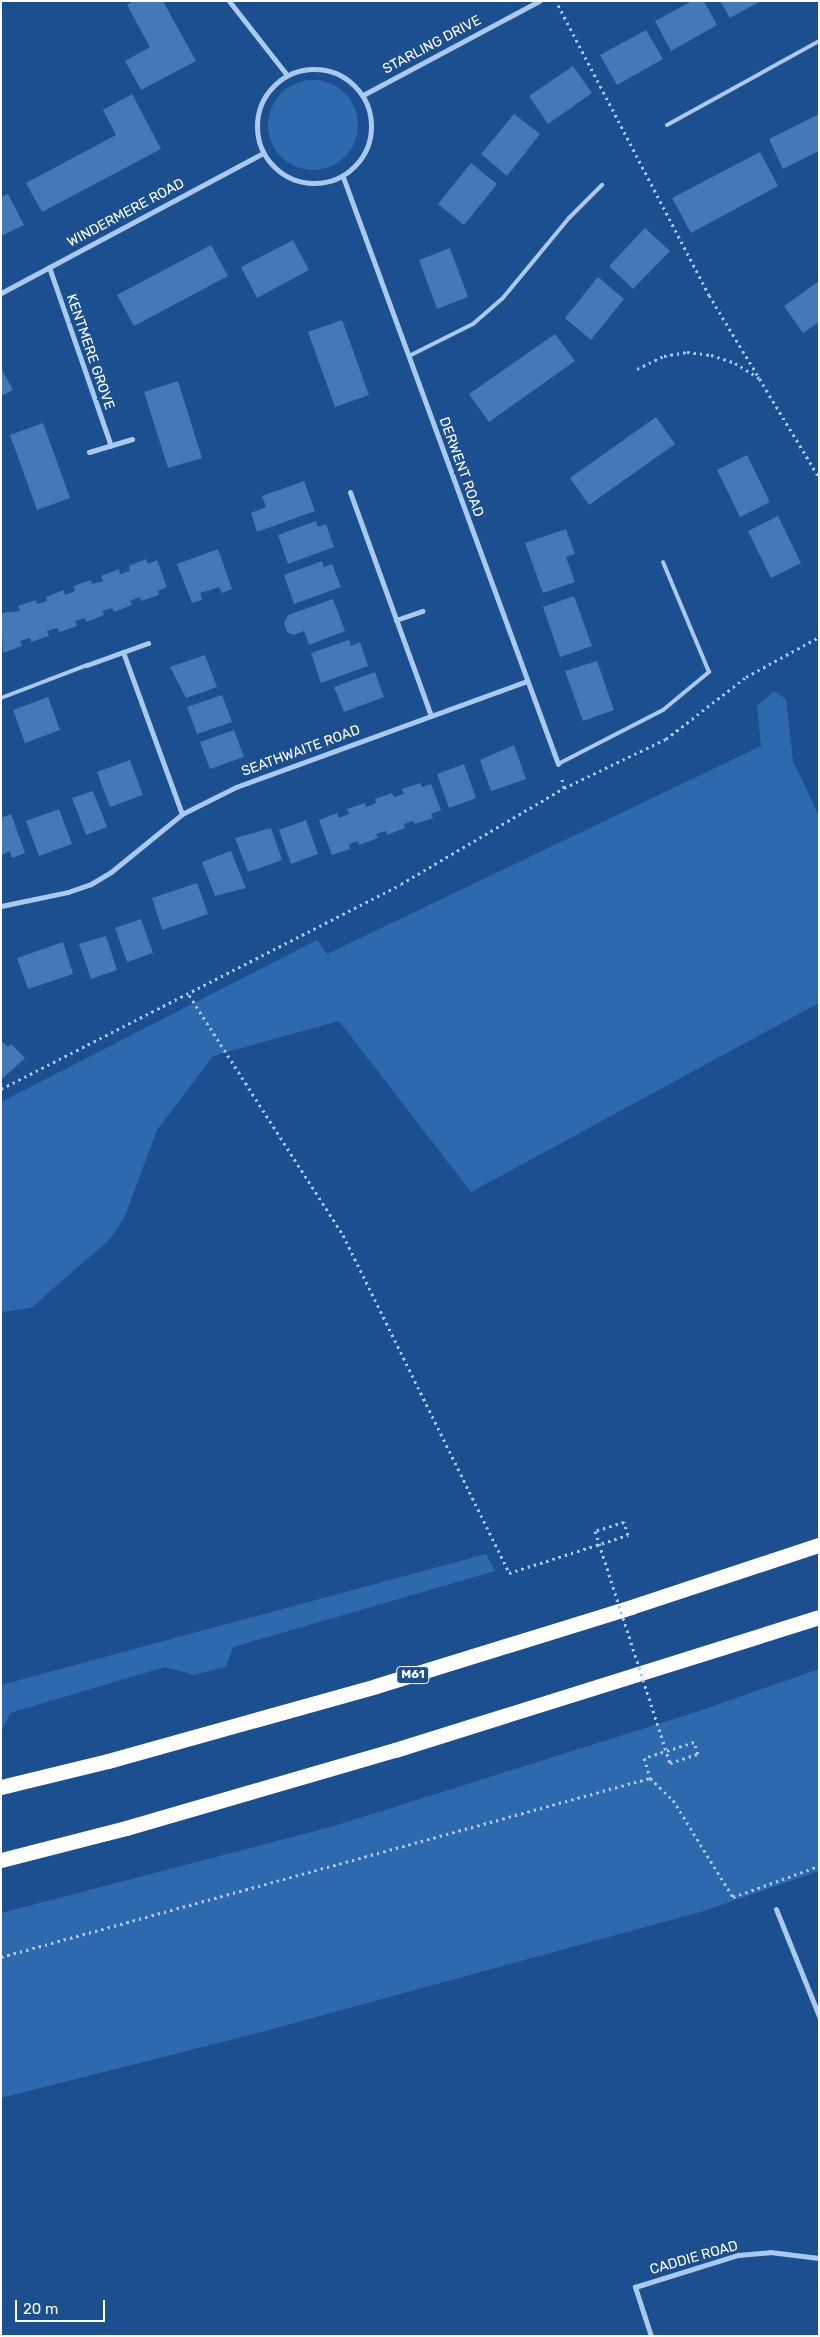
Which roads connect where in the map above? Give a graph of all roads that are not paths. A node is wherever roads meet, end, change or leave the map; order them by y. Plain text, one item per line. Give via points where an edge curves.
1 (229, 1) edge
2 (538, 1) edge
3 (819, 41) edge
4 (287, 75) junction
5 (363, 95) junction
6 (667, 125) dead end
7 (262, 153) junction
8 (343, 177) junction
9 (602, 185) dead end
10 (49, 267) junction
11 (1, 293) edge
12 (409, 356) junction
13 (132, 439) dead end
14 (111, 446) junction
15 (89, 452) dead end
16 (350, 492) dead end
17 (663, 562) dead end
18 (422, 611) dead end
19 (396, 620) junction
20 (148, 643) dead end
21 (123, 652) junction
22 (87, 665) joint
23 (527, 681) junction
24 (1, 698) edge
25 (431, 716) junction
26 (558, 764) joint
27 (182, 814) junction
28 (1, 906) edge
29 (819, 1545) edge
30 (819, 1617) edge
31 (1, 1787) edge
32 (1, 1860) edge
33 (776, 1909) dead end
34 (819, 2016) edge
35 (819, 2258) edge
36 (651, 2336) edge

1 - 4 street
2 - 5 street, STARLING DRIVE
3 - 6 lane
4 - 5 street via 320,69 352,82
4 - 7 street via 272,86 262,100 257,136
5 - 8 street via 370,112 372,131 367,149 357,165
7 - 8 street via 273,168 289,178 316,184
7 - 10 street, WINDERMERE ROAD
8 - 12 street, DERWENT ROAD
9 - 12 lane via 569,218 502,299 473,324
10 - 11 street, WINDERMERE ROAD
10 - 14 street, KENTMERE GROVE
12 - 23 street, DERWENT ROAD
13 - 14 street
14 - 15 street
16 - 19 street
17 - 26 lane via 709,672 663,710
18 - 19 street
19 - 25 street
20 - 21 street
21 - 22 street
21 - 27 street
22 - 24 lane
23 - 25 street, SEATHWAITE ROAD
23 - 26 street, DERWENT ROAD
25 - 27 street, SEATHWAITE ROAD via 236,787
27 - 28 street, SEATHWAITE ROAD via 111,872 91,884
29 - 31 highway, M61 via 631,1608 376,1686 108,1762
30 - 32 highway via 395,1750 126,1828
33 - 34 street
35 - 36 street, CADDIE ROAD via 770,2252 738,2255 635,2287

